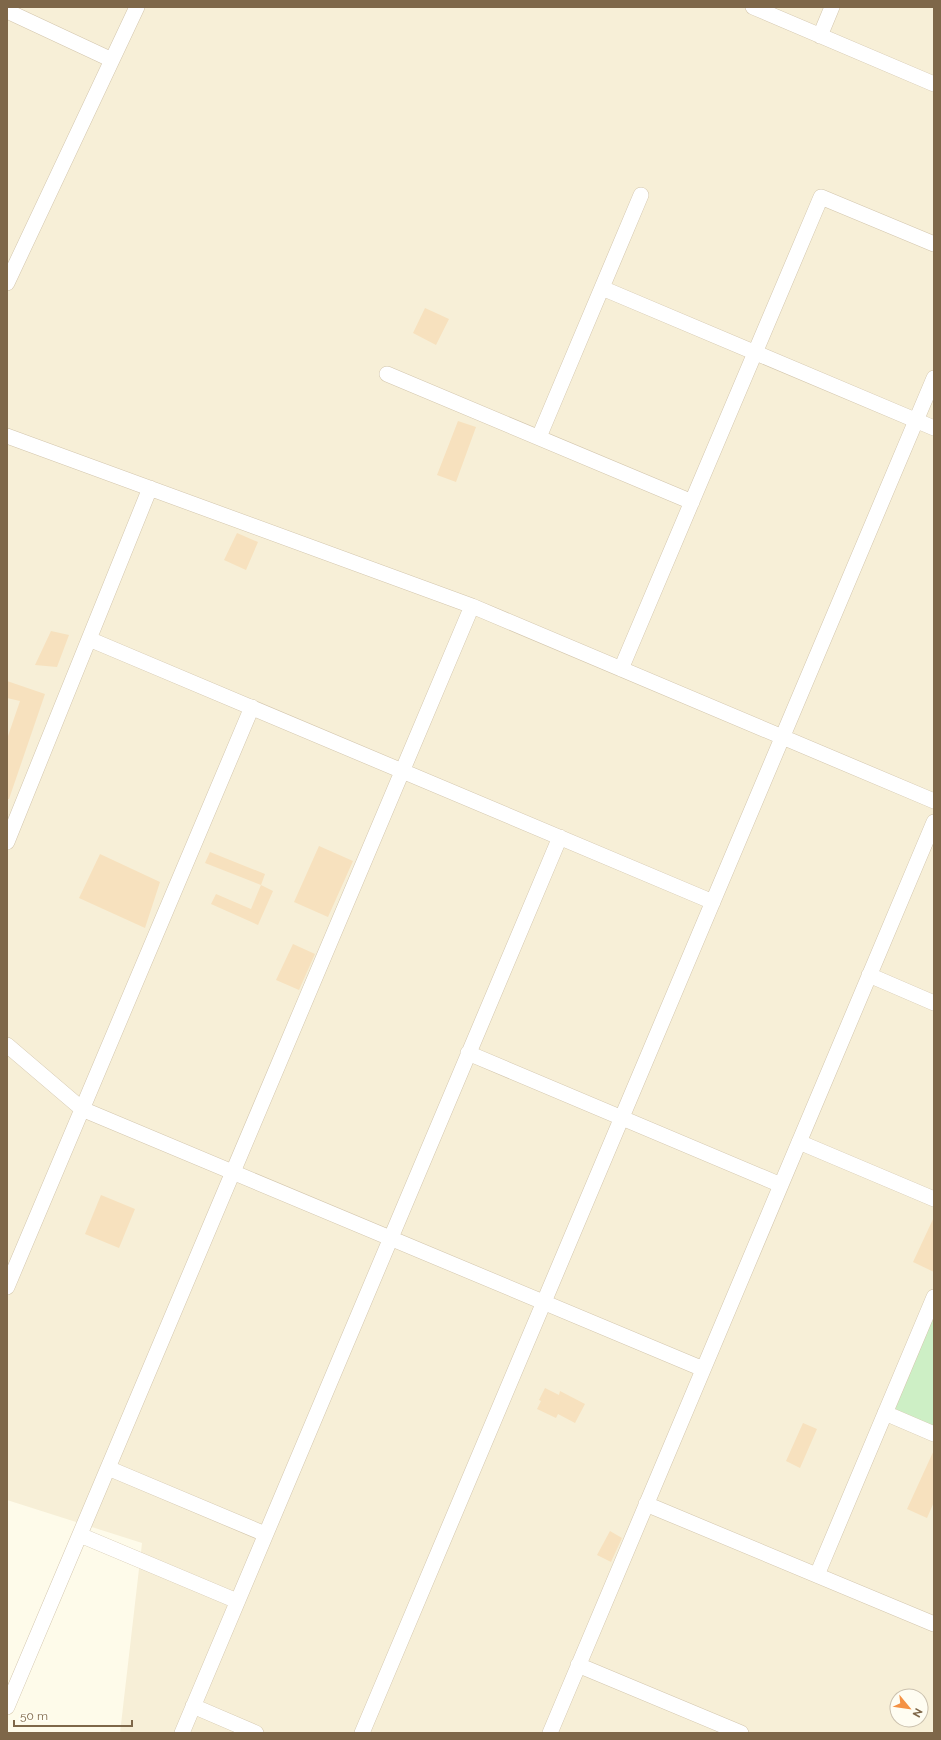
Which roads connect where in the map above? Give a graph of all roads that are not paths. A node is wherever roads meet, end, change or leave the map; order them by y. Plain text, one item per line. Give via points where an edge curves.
1 (137, 7) edge
2 (753, 7) edge
3 (832, 7) edge
4 (7, 11) edge
5 (820, 36) junction
6 (112, 60) junction
7 (934, 84) edge
8 (641, 195) dead end
9 (934, 244) edge
10 (7, 283) edge
11 (602, 288) junction
12 (755, 353) junction
13 (387, 374) dead end
14 (934, 378) edge
15 (916, 421) junction
16 (934, 428) edge
17 (7, 436) edge
18 (539, 437) junction
19 (150, 488) junction
20 (692, 502) junction
21 (472, 606) junction
22 (89, 639) junction
23 (621, 669) junction
24 (252, 707) junction
25 (782, 737) junction
26 (402, 771) junction
27 (934, 801) edge
28 (934, 822) edge
29 (560, 837) junction
30 (7, 842) edge
31 (713, 902) junction
32 (869, 976) junction
33 (934, 1003) edge
34 (7, 1045) edge
35 (468, 1053) junction
36 (82, 1109) junction
37 (622, 1118) junction
38 (799, 1142) junction
39 (233, 1172) junction
40 (781, 1185) junction
41 (934, 1199) edge
42 (390, 1238) junction
43 (7, 1287) edge
44 (934, 1297) edge
45 (544, 1303) junction
46 (703, 1370) junction
47 (885, 1413) junction
48 (934, 1434) edge
49 (108, 1468) junction
50 (646, 1504) junction
51 (265, 1534) junction
52 (80, 1535) junction
53 (817, 1575) junction
54 (237, 1601) junction
55 (934, 1624) edge
56 (578, 1665) junction
57 (193, 1706) junction
58 (7, 1707) edge
59 (182, 1733) edge
60 (256, 1733) edge
61 (362, 1733) edge
62 (550, 1733) edge
63 (741, 1733) edge

1 - 6 street
2 - 5 street
3 - 5 street
4 - 6 street
5 - 7 street
6 - 10 street
8 - 11 street
9 - 12 street via 821,197
11 - 12 street
11 - 18 street
12 - 15 street
12 - 20 street
13 - 18 street
14 - 15 street
15 - 16 street
15 - 25 street
17 - 19 street
18 - 20 street
19 - 21 street
19 - 22 street
20 - 23 street
21 - 23 street
21 - 26 street
22 - 24 street
22 - 30 street
23 - 25 street
24 - 26 street
24 - 36 street
25 - 27 street
25 - 31 street
26 - 29 street
26 - 39 street
28 - 32 street
29 - 31 street
29 - 35 street
31 - 37 street
32 - 33 street
32 - 38 street
34 - 36 street
35 - 37 street
35 - 42 street
36 - 39 street
36 - 43 street
37 - 40 street
37 - 45 street
38 - 40 street
38 - 41 street
39 - 42 street
39 - 49 street
40 - 46 street
42 - 45 street
42 - 51 street
44 - 47 street
45 - 46 street
45 - 61 street
46 - 50 street
47 - 48 street
47 - 53 street
49 - 51 street
49 - 52 street
50 - 53 street
50 - 56 street
51 - 54 street
52 - 54 street
52 - 58 street
53 - 55 street
54 - 57 street
56 - 62 street
56 - 63 street
57 - 59 street
57 - 60 street

